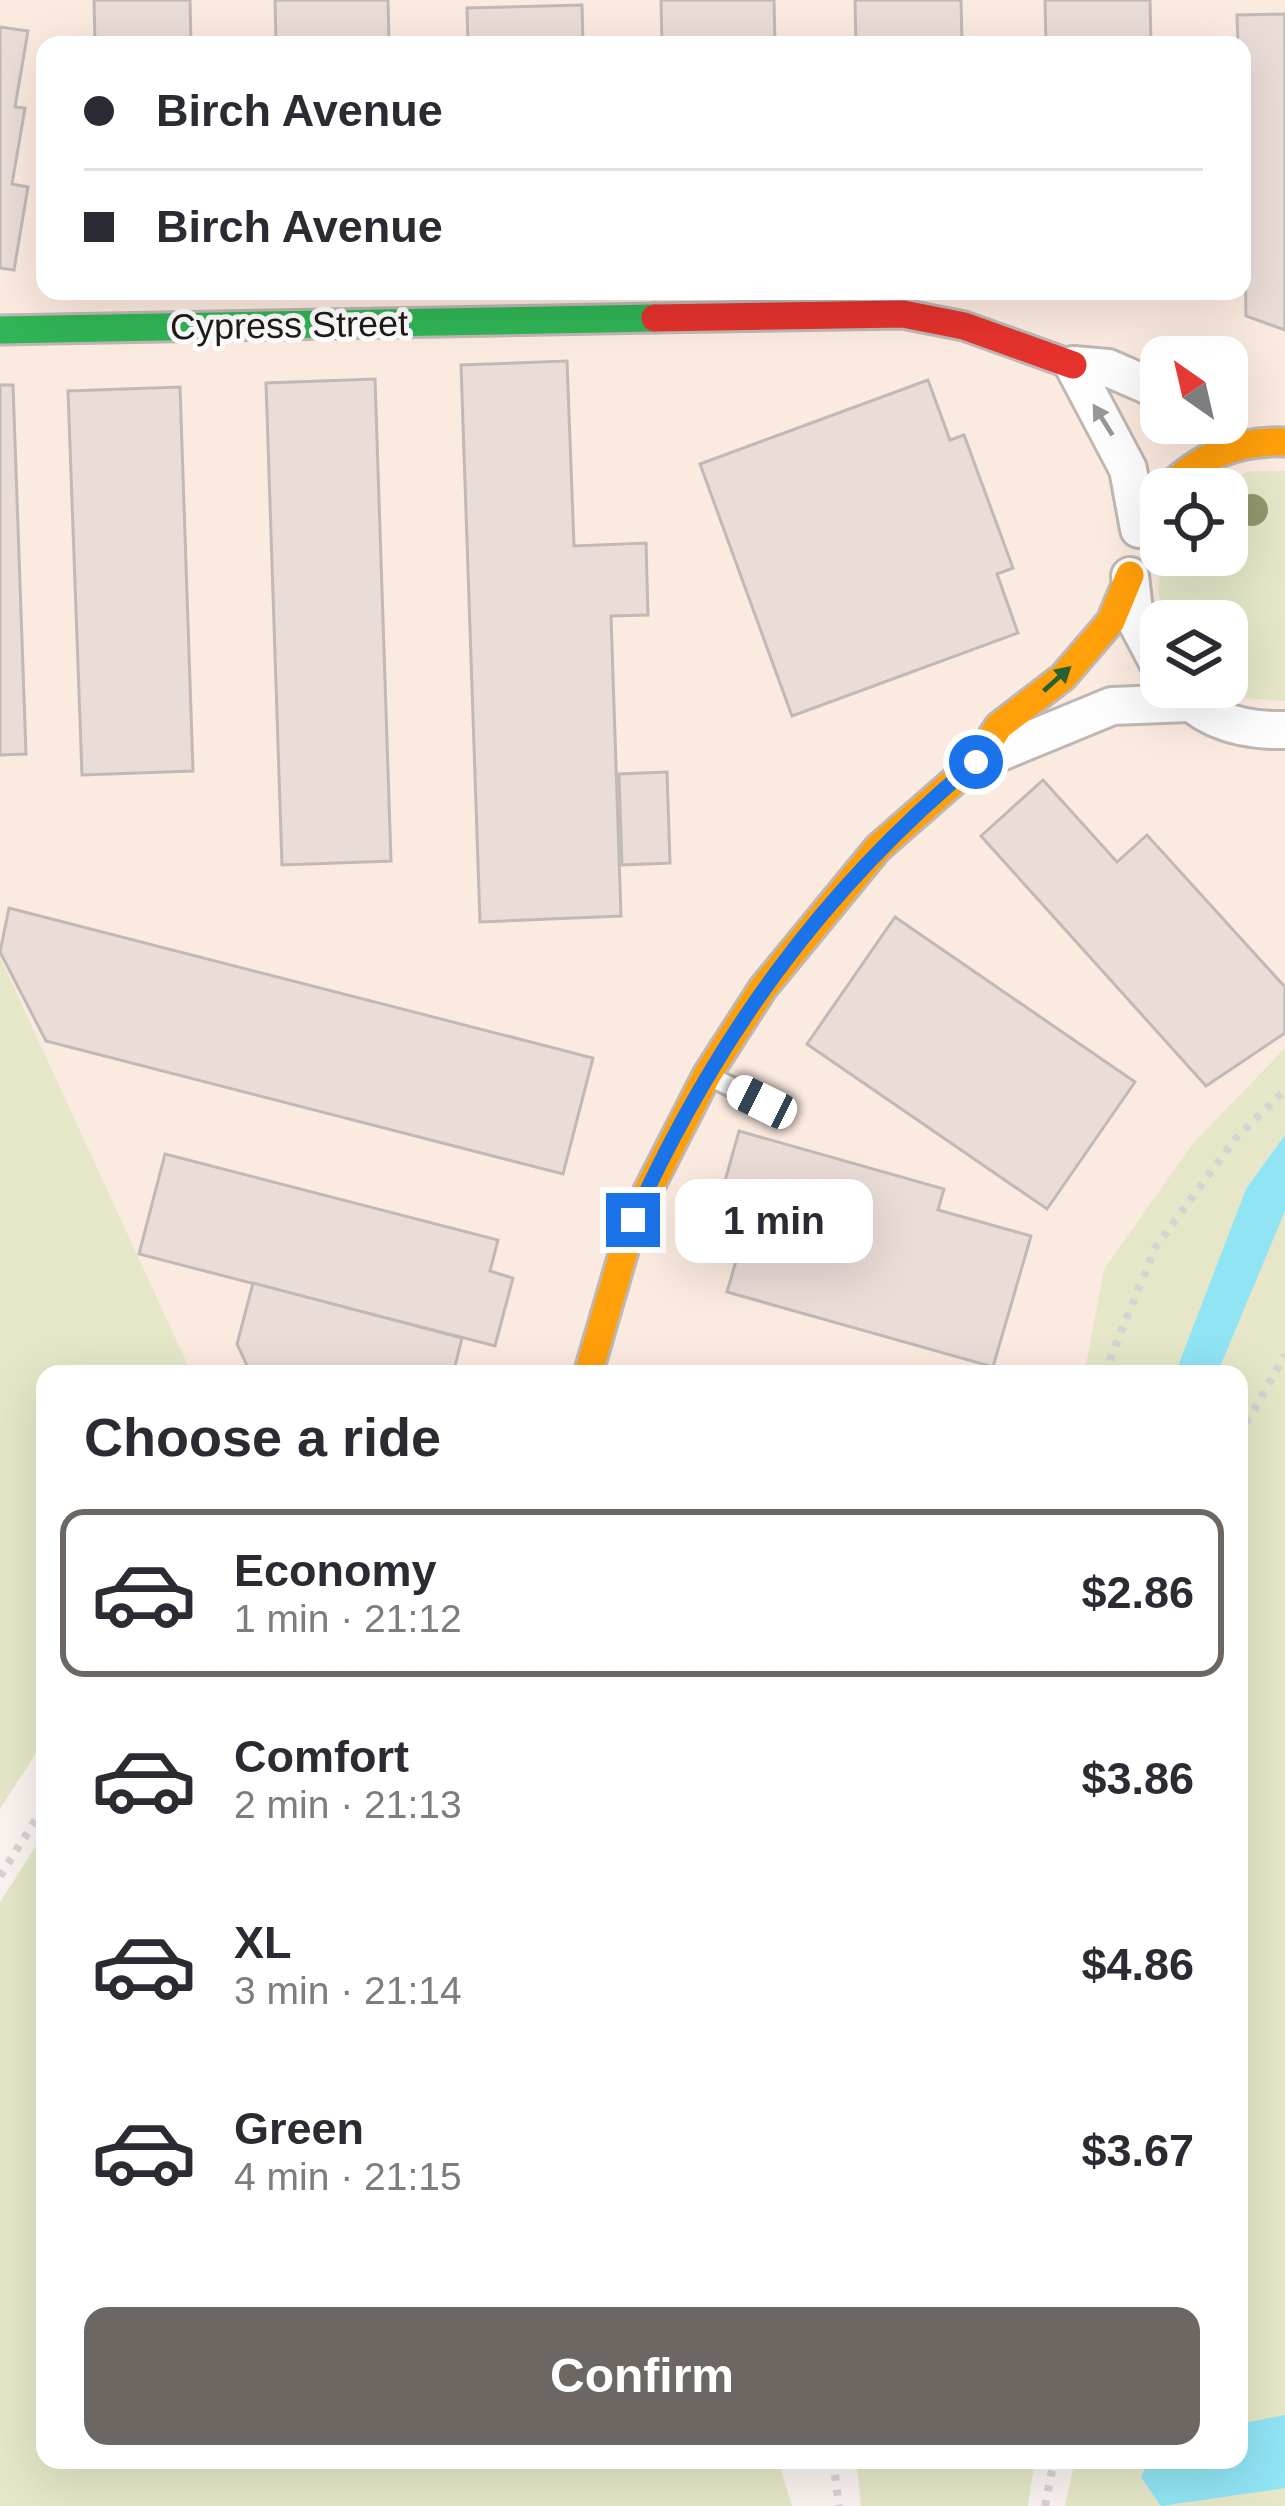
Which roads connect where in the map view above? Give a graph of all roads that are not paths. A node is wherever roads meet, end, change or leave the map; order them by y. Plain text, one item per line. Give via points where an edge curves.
1 (0, 330) edge
2 (1073, 365) junction
3 (1140, 382) edge
4 (1272, 440) edge
5 (1192, 468) edge
6 (1139, 530) joint
7 (1130, 575) junction
8 (1140, 628) edge
9 (1140, 702) edge
10 (1201, 708) edge
11 (1285, 730) edge
12 (976, 762) junction
13 (707, 1075) junction
14 (762, 1102) dead end
15 (591, 1365) edge

1 - 2 street, Cypress Street via 903,314 964,326
2 - 3 street, Cypress Street
6 -> 2 street via 1124,457
4 - 5 street via 1209,454
6 - 7 street
7 - 8 street
12 -> 7 street via 999,726 1063,676 1111,621
9 - 12 street
10 - 11 street via 1255,730
12 - 13 street via 840,889
13 - 14 lane
13 - 15 street via 633,1220

